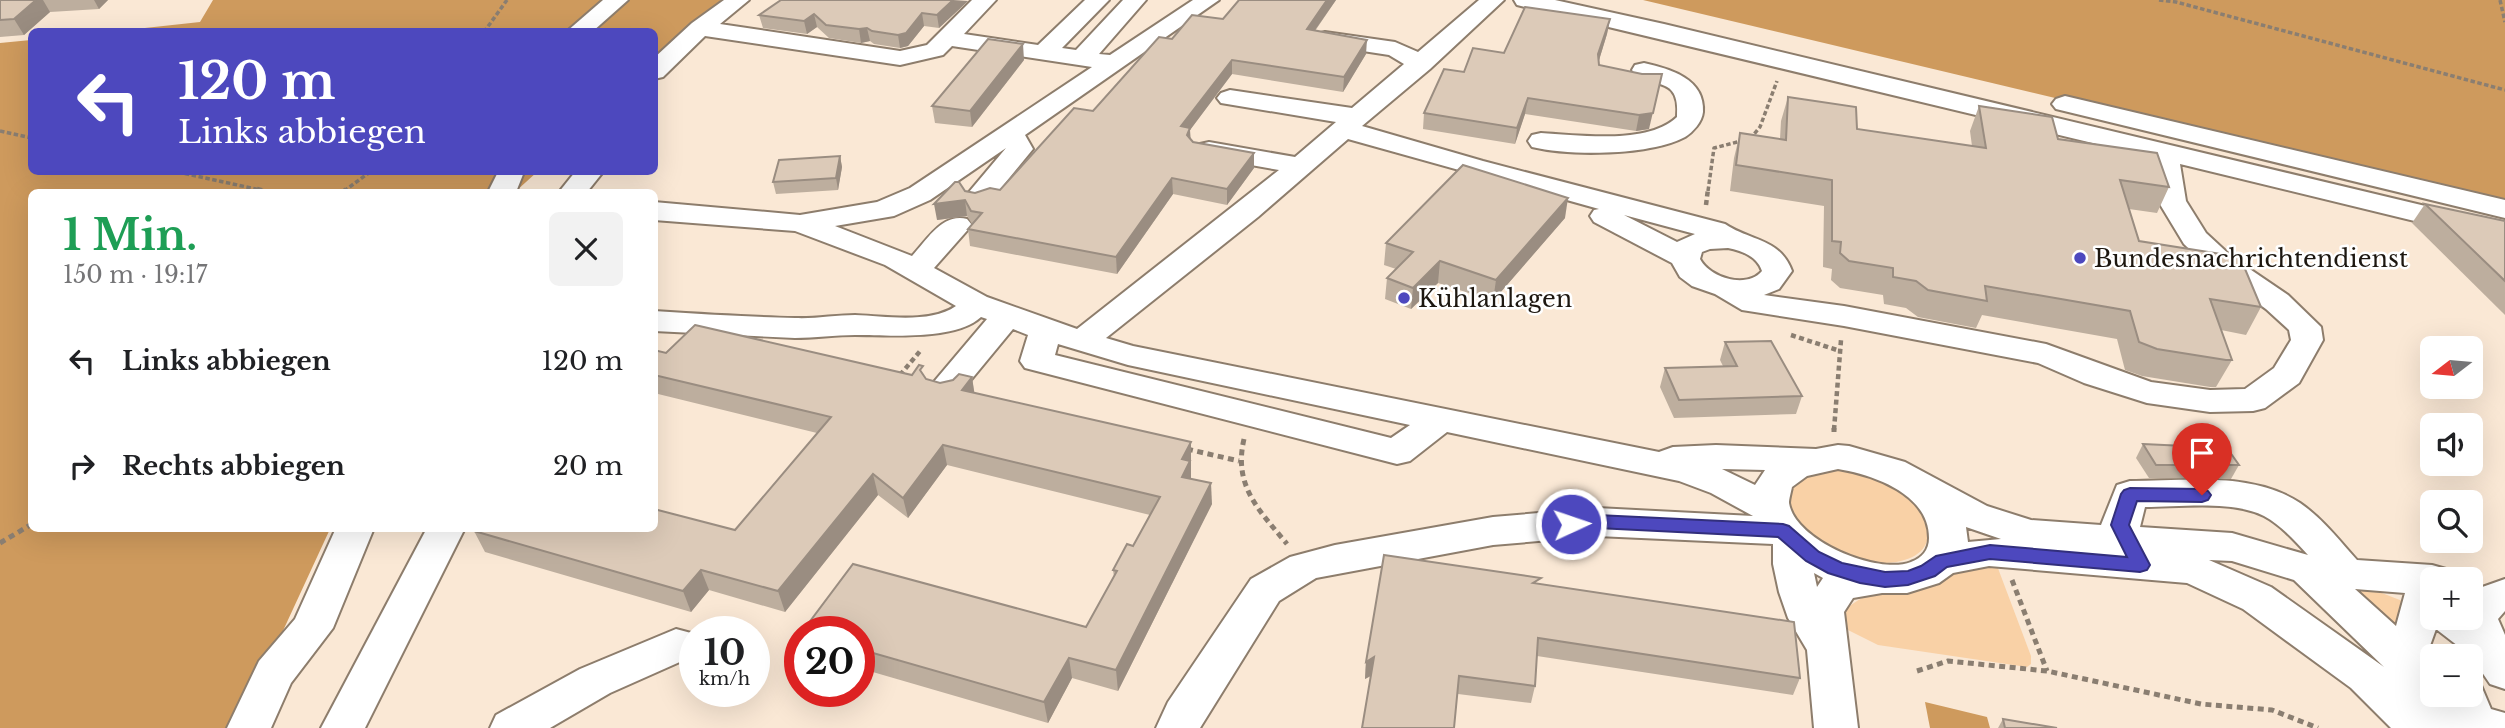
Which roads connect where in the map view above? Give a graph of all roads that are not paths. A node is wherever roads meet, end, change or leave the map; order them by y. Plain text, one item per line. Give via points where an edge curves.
1 (617, 0) edge
2 (738, 0) edge
3 (985, 0) edge
4 (1098, 0) edge
5 (1135, 0) edge
6 (1208, 0) edge
7 (1490, 0) edge
8 (1525, 0) edge
9 (1621, 0) edge
10 (581, 28) edge
11 (700, 29) junction
12 (1658, 29) junction
13 (946, 38) junction
14 (1325, 39) edge
15 (1138, 47) junction
16 (1089, 51) junction
17 (1043, 53) junction
18 (1114, 64) junction
19 (1421, 64) junction
20 (658, 68) edge
21 (1230, 98) dead end
22 (1351, 123) junction
23 (1010, 133) junction
24 (1203, 149) edge
25 (2164, 152) junction
26 (1300, 166) junction
27 (587, 175) edge
28 (1517, 178) junction
29 (1549, 187) junction
30 (575, 189) edge
31 (978, 198) edge
32 (895, 205) junction
33 (2505, 209) edge
34 (658, 211) edge
35 (799, 223) junction
36 (957, 225) dead end
37 (1716, 233) junction
38 (2505, 234) edge
39 (1685, 258) junction
40 (906, 264) junction
41 (1775, 278) junction
42 (1726, 288) junction
43 (976, 303) junction
44 (1007, 315) junction
45 (1844, 316) junction
46 (658, 321) edge
47 (1046, 330) junction
48 (1083, 340) junction
49 (944, 390) edge
50 (1440, 420) junction
51 (1824, 458) junction
52 (1642, 461) junction
53 (1922, 489) junction
54 (1783, 527) junction
55 (353, 532) edge
56 (444, 532) edge
57 (2134, 553) junction
58 (1942, 561) junction
59 (2308, 570) junction
60 (2347, 574) junction
61 (1885, 579) junction
62 (2505, 584) edge
63 (2483, 597) edge
64 (2420, 600) edge
65 (676, 645) dead end
66 (1826, 648) junction
67 (2420, 695) edge
68 (2420, 696) edge
69 (2448, 707) edge
70 (2478, 719) edge
71 (249, 728) edge
72 (343, 728) edge
73 (512, 728) edge
74 (1178, 728) edge
75 (1836, 728) edge

1 - 10 lane
2 - 11 lane
3 - 13 lane
4 - 17 lane
5 - 16 lane
6 - 15 lane
7 - 19 lane
8 - 12 lane
9 - 33 lane
11 - 13 lane via 900,58 935,50
11 - 20 lane
12 - 25 lane
12 - 28 lane via 1632,73 1664,75 1688,93 1693,104 1688,120 1658,139 1634,143 1545,134
13 - 17 lane
14 - 19 lane via 1395,49
15 - 16 lane
15 - 18 lane
16 - 17 lane
16 - 18 lane
18 - 23 lane
19 - 22 lane
21 - 22 lane
22 - 26 lane
22 - 28 lane
23 - 31 lane via 1020,149
23 - 32 lane via 920,194
24 - 26 lane
25 - 38 lane
25 - 45 lane via 2172,201 2194,238 2305,327 2307,340 2287,375 2253,400 2210,401 2147,391 2046,354
26 - 48 lane
27 - 30 lane
28 - 29 lane
29 - 37 lane
29 - 39 lane
32 - 35 lane
32 - 40 lane via 888,237
34 - 35 lane
35 - 40 lane
36 - 40 lane
37 - 39 lane via 1689,247
37 - 41 lane via 1753,245 1771,257
39 - 42 lane via 1693,273
40 - 43 lane
41 - 42 lane via 1751,289
41 - 45 lane via 1795,296
42 - 45 lane via 1753,303
43 - 44 lane
43 - 46 lane via 964,315 897,327
44 - 47 lane
44 - 49 lane
47 - 48 lane
47 - 50 lane via 1037,361 1397,452
48 - 50 lane via 1128,355
50 - 52 lane
51 - 52 lane
51 - 53 lane via 1882,467
51 - 54 lane via 1791,466 1777,477 1770,492
52 - 54 lane via 1724,484
53 - 57 lane via 1973,516 2030,534
53 - 58 lane via 1949,526 1950,545
54 - 61 lane via 1812,556 1835,568
54 - 66 lane via 1809,622
54 - 74 lane via 1597,522 1493,531 1304,567 1265,590
55 - 71 lane via 312,628 274,673
56 - 72 lane
57 - 58 lane via 1990,552
57 - 59 lane via 2232,547
57 - 60 lane via 2120,525 2130,494 2250,496 2278,507 2307,530
57 - 68 lane via 2193,569 2257,598 2366,676
58 - 61 lane via 1908,578
59 - 60 lane
59 - 67 lane
60 - 64 lane
61 - 66 lane via 1841,584 1823,610
62 - 63 lane
65 - 73 lane via 595,681
66 - 75 lane
69 - 70 lane

